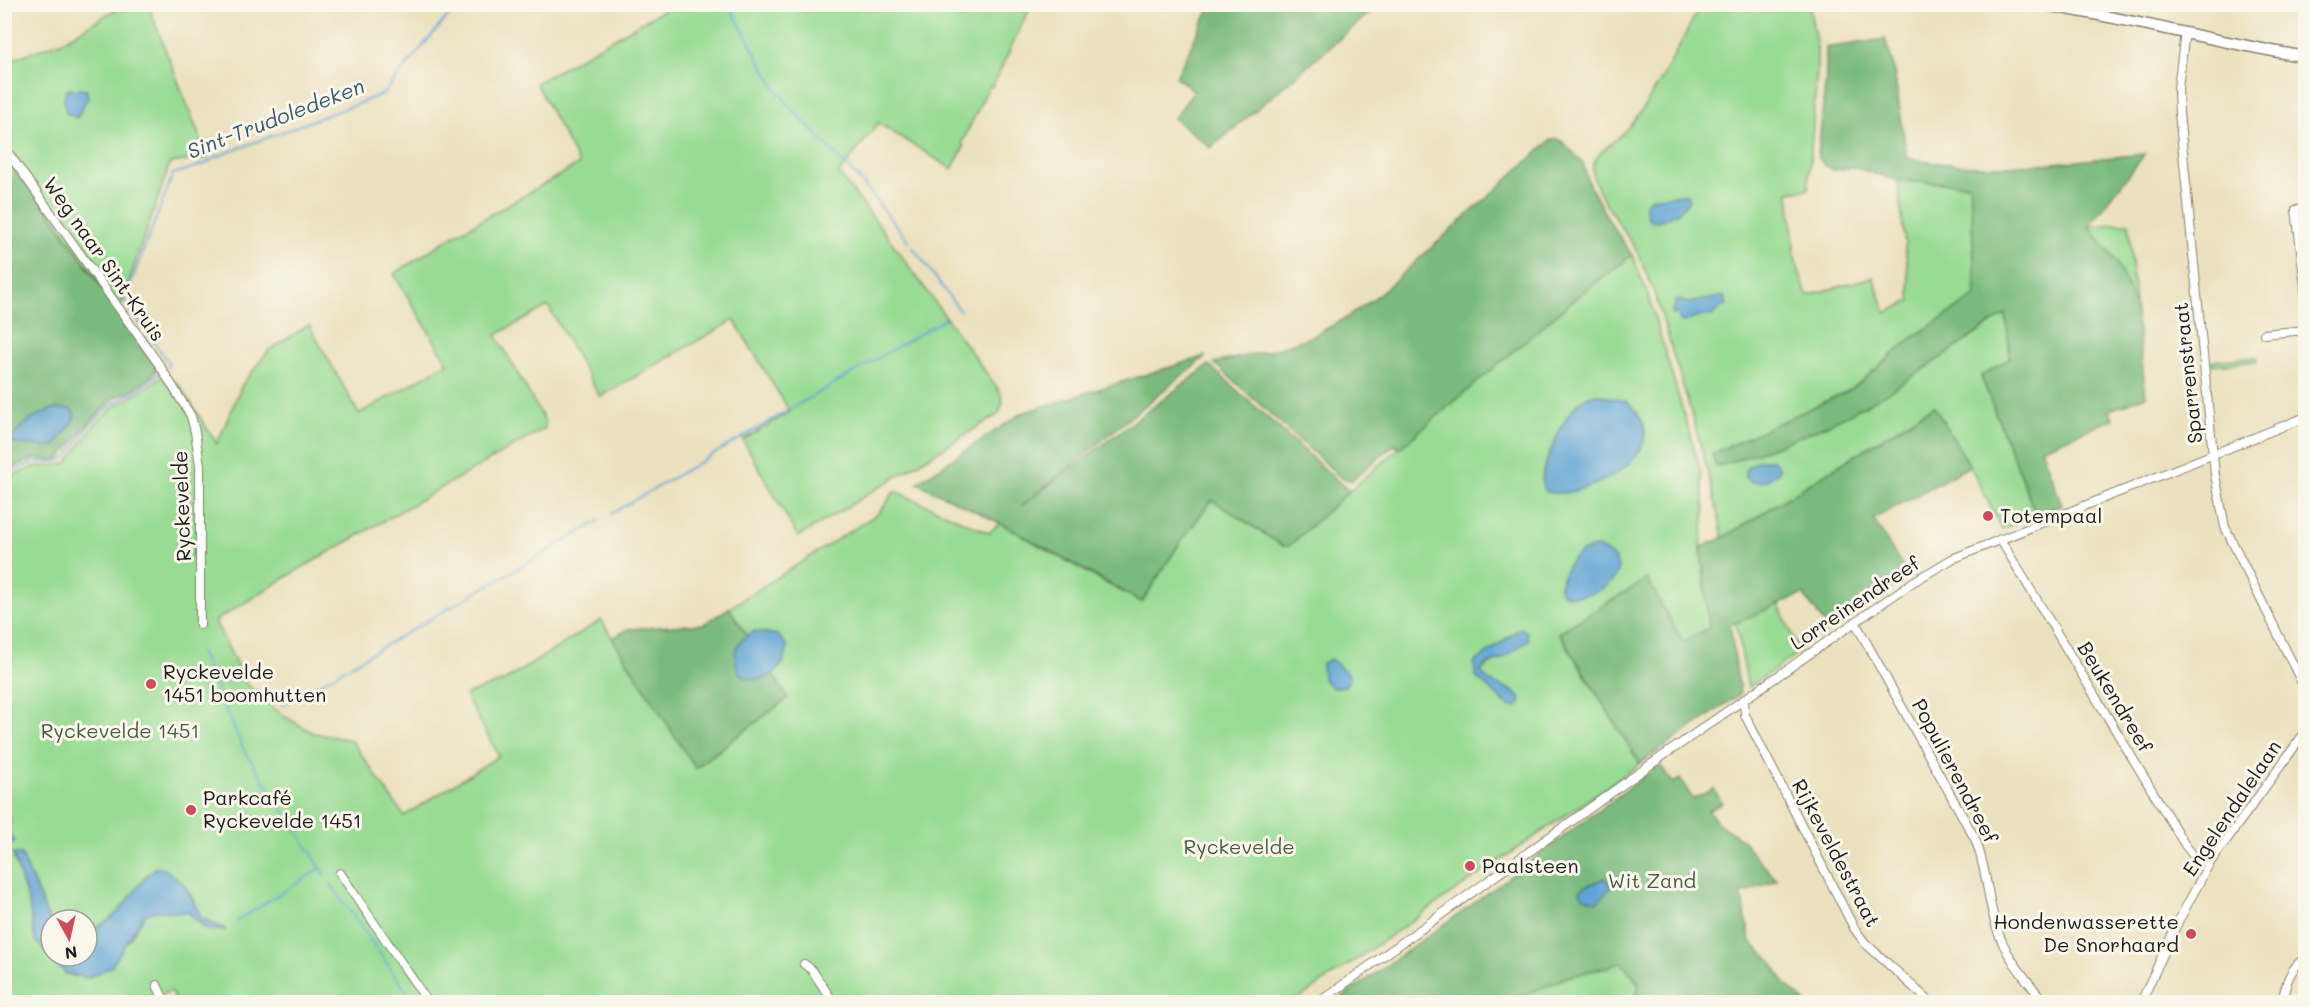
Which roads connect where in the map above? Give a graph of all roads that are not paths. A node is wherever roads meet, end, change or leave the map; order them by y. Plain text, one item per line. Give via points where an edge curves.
1 (2038, 4) edge
2 (2092, 8) edge
3 (2185, 32) junction
4 (2306, 57) edge
5 (4, 147) edge
6 (2306, 208) edge
7 (2303, 242) edge
8 (2306, 297) edge
9 (2306, 330) edge
10 (2264, 334) dead end
11 (176, 391) joint
12 (2306, 417) edge
13 (2213, 454) junction
14 (2000, 539) junction
15 (1855, 622) junction
16 (200, 625) dead end
17 (2306, 691) edge
18 (1744, 699) junction
19 (2306, 731) edge
20 (2209, 864) junction
21 (340, 873) dead end
22 (2306, 957) edge
23 (804, 964) dead end
24 (158, 985) dead end
25 (165, 1002) edge
26 (428, 1002) edge
27 (833, 1002) edge
28 (1319, 1002) edge
29 (1930, 1002) edge
30 (2044, 1002) edge
31 (2141, 1002) edge
32 (2282, 1002) edge

1 - 2 main road
2 - 3 main road
3 - 4 main road
3 - 13 street, Sparrenstraat via 2179,113
5 - 11 street, Weg naar Sint-Kruis
6 - 7 street via 2296,210
7 - 8 street
9 - 10 street
11 - 16 street, Ryckevelde via 191,416 200,465
12 - 13 street, Lorreinendreef
13 - 14 street, Lorreinendreef
13 - 17 street, Sparrenstraat via 2225,527
14 - 15 street, Lorreinendreef via 1952,559
14 - 20 street, Beukendreef via 2185,846
15 - 18 street, Lorreinendreef
15 - 30 street, Populierendreef via 1975,839 2000,936 2014,963
18 - 28 street, Lorreinendreef
18 - 29 street, Rijkeveldestraat via 1745,715 1854,928 1865,943
19 - 20 street, Engelendalelaan
20 - 31 street, Engelendalelaan
21 - 26 street
22 - 32 street via 2294,965
23 - 27 street via 812,969
24 - 25 street

